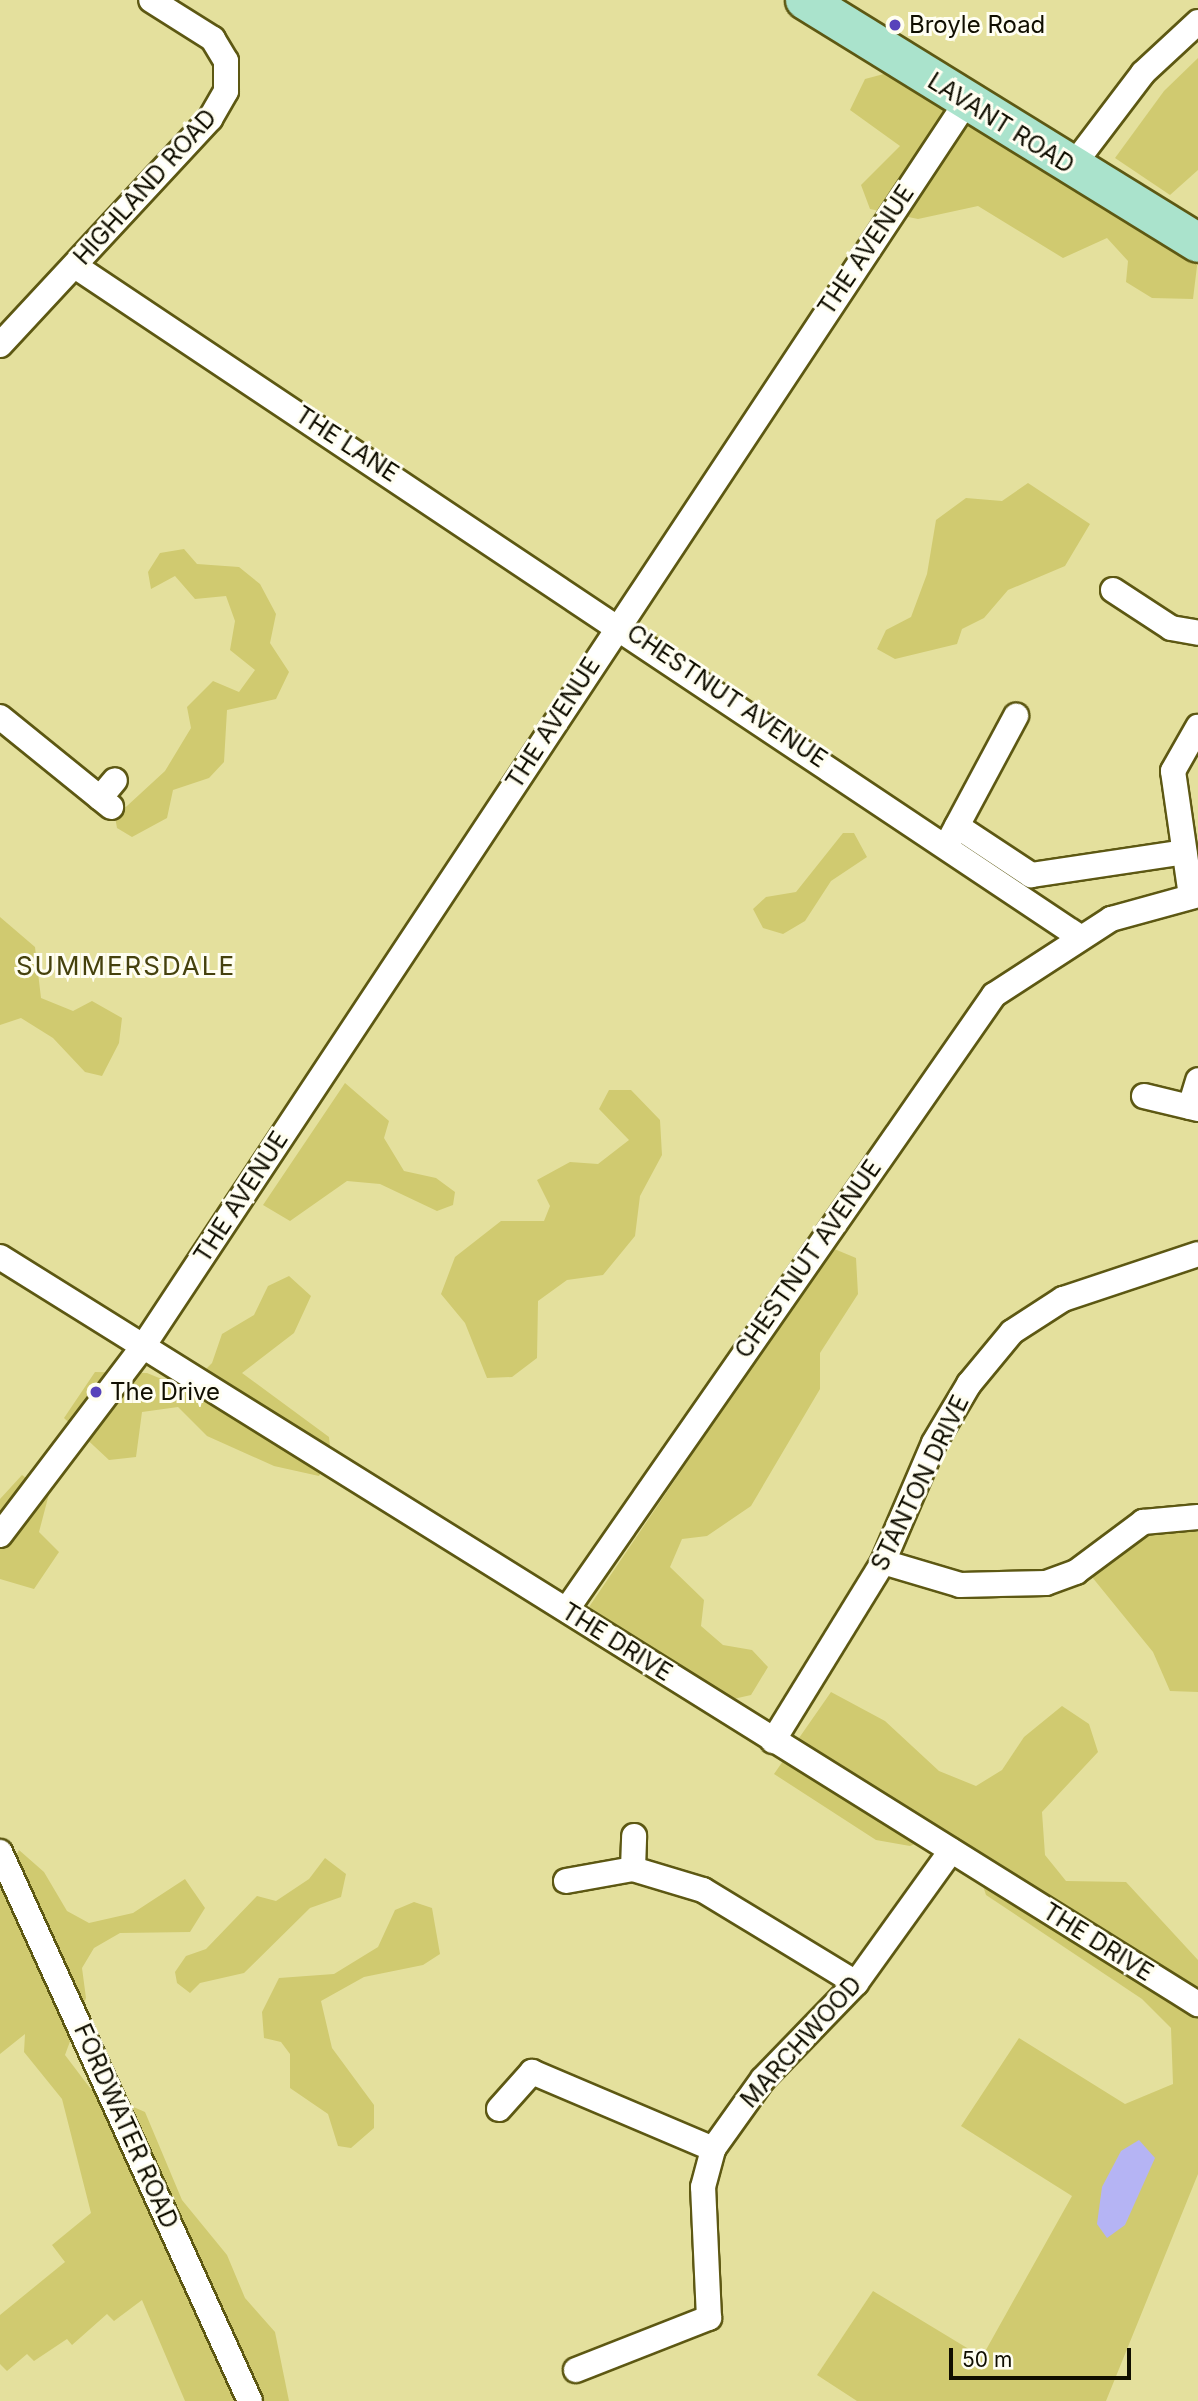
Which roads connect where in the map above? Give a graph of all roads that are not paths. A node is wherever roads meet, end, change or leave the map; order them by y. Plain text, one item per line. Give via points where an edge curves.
1 (150, 0) edge
2 (805, 0) edge
3 (1198, 22) edge
4 (967, 101) junction
5 (1071, 167) junction
6 (1198, 243) edge
7 (75, 266) junction
8 (0, 345) edge
9 (1112, 590) dead end
10 (619, 623) junction
11 (1198, 633) edge
12 (1016, 716) dead end
13 (0, 718) edge
14 (1198, 727) edge
15 (109, 795) dead end
16 (952, 835) junction
17 (1184, 852) junction
18 (1194, 895) edge
19 (1078, 936) junction
20 (1198, 1080) edge
21 (1144, 1096) dead end
22 (1194, 1108) edge
23 (1198, 1254) edge
24 (0, 1257) edge
25 (142, 1348) junction
26 (1198, 1517) edge
27 (0, 1535) edge
28 (883, 1562) junction
29 (567, 1609) junction
30 (773, 1741) junction
31 (634, 1836) dead end
32 (951, 1851) junction
33 (0, 1852) edge
34 (633, 1868) junction
35 (566, 1881) dead end
36 (856, 1983) junction
37 (1198, 2004) edge
38 (499, 2109) dead end
39 (713, 2149) junction
40 (576, 2370) dead end
41 (250, 2401) edge

1 - 7 street, HIGHLAND ROAD via 212,39 226,61 226,91 210,119
2 - 4 main road, LAVANT ROAD
3 - 5 street via 1143,72
4 - 5 main road, LAVANT ROAD
4 - 10 street, THE AVENUE
5 - 6 main road, LAVANT ROAD
7 - 8 street, HIGHLAND ROAD
7 - 10 street, THE LANE
9 - 11 street via 1171,628
10 - 16 street, CHESTNUT AVENUE
10 - 25 street, THE AVENUE
12 - 16 street
13 - 15 street
14 - 17 street via 1173,771
16 - 17 street via 1031,875
16 - 19 street, CHESTNUT AVENUE
17 - 18 street
18 - 19 street, CHESTNUT AVENUE
19 - 29 street, CHESTNUT AVENUE via 994,995
20 - 22 street
21 - 22 street
23 - 28 street, STANTON DRIVE via 1063,1300 1012,1332 969,1384 934,1443
24 - 25 street, THE DRIVE
25 - 27 street, THE AVENUE
25 - 29 street, THE DRIVE
26 - 28 street via 1143,1522 1076,1572 1046,1583 960,1585
28 - 30 street, STANTON DRIVE
29 - 30 street, THE DRIVE
30 - 32 street, THE DRIVE
31 - 34 street
32 - 36 street, MARCHWOOD
32 - 37 street, THE DRIVE
33 - 41 street, FORDWATER ROAD
34 - 35 street
34 - 36 street via 703,1890
36 - 39 street, MARCHWOOD via 763,2079
38 - 39 street via 533,2072
39 - 40 street, MARCHWOOD via 703,2187 709,2318

